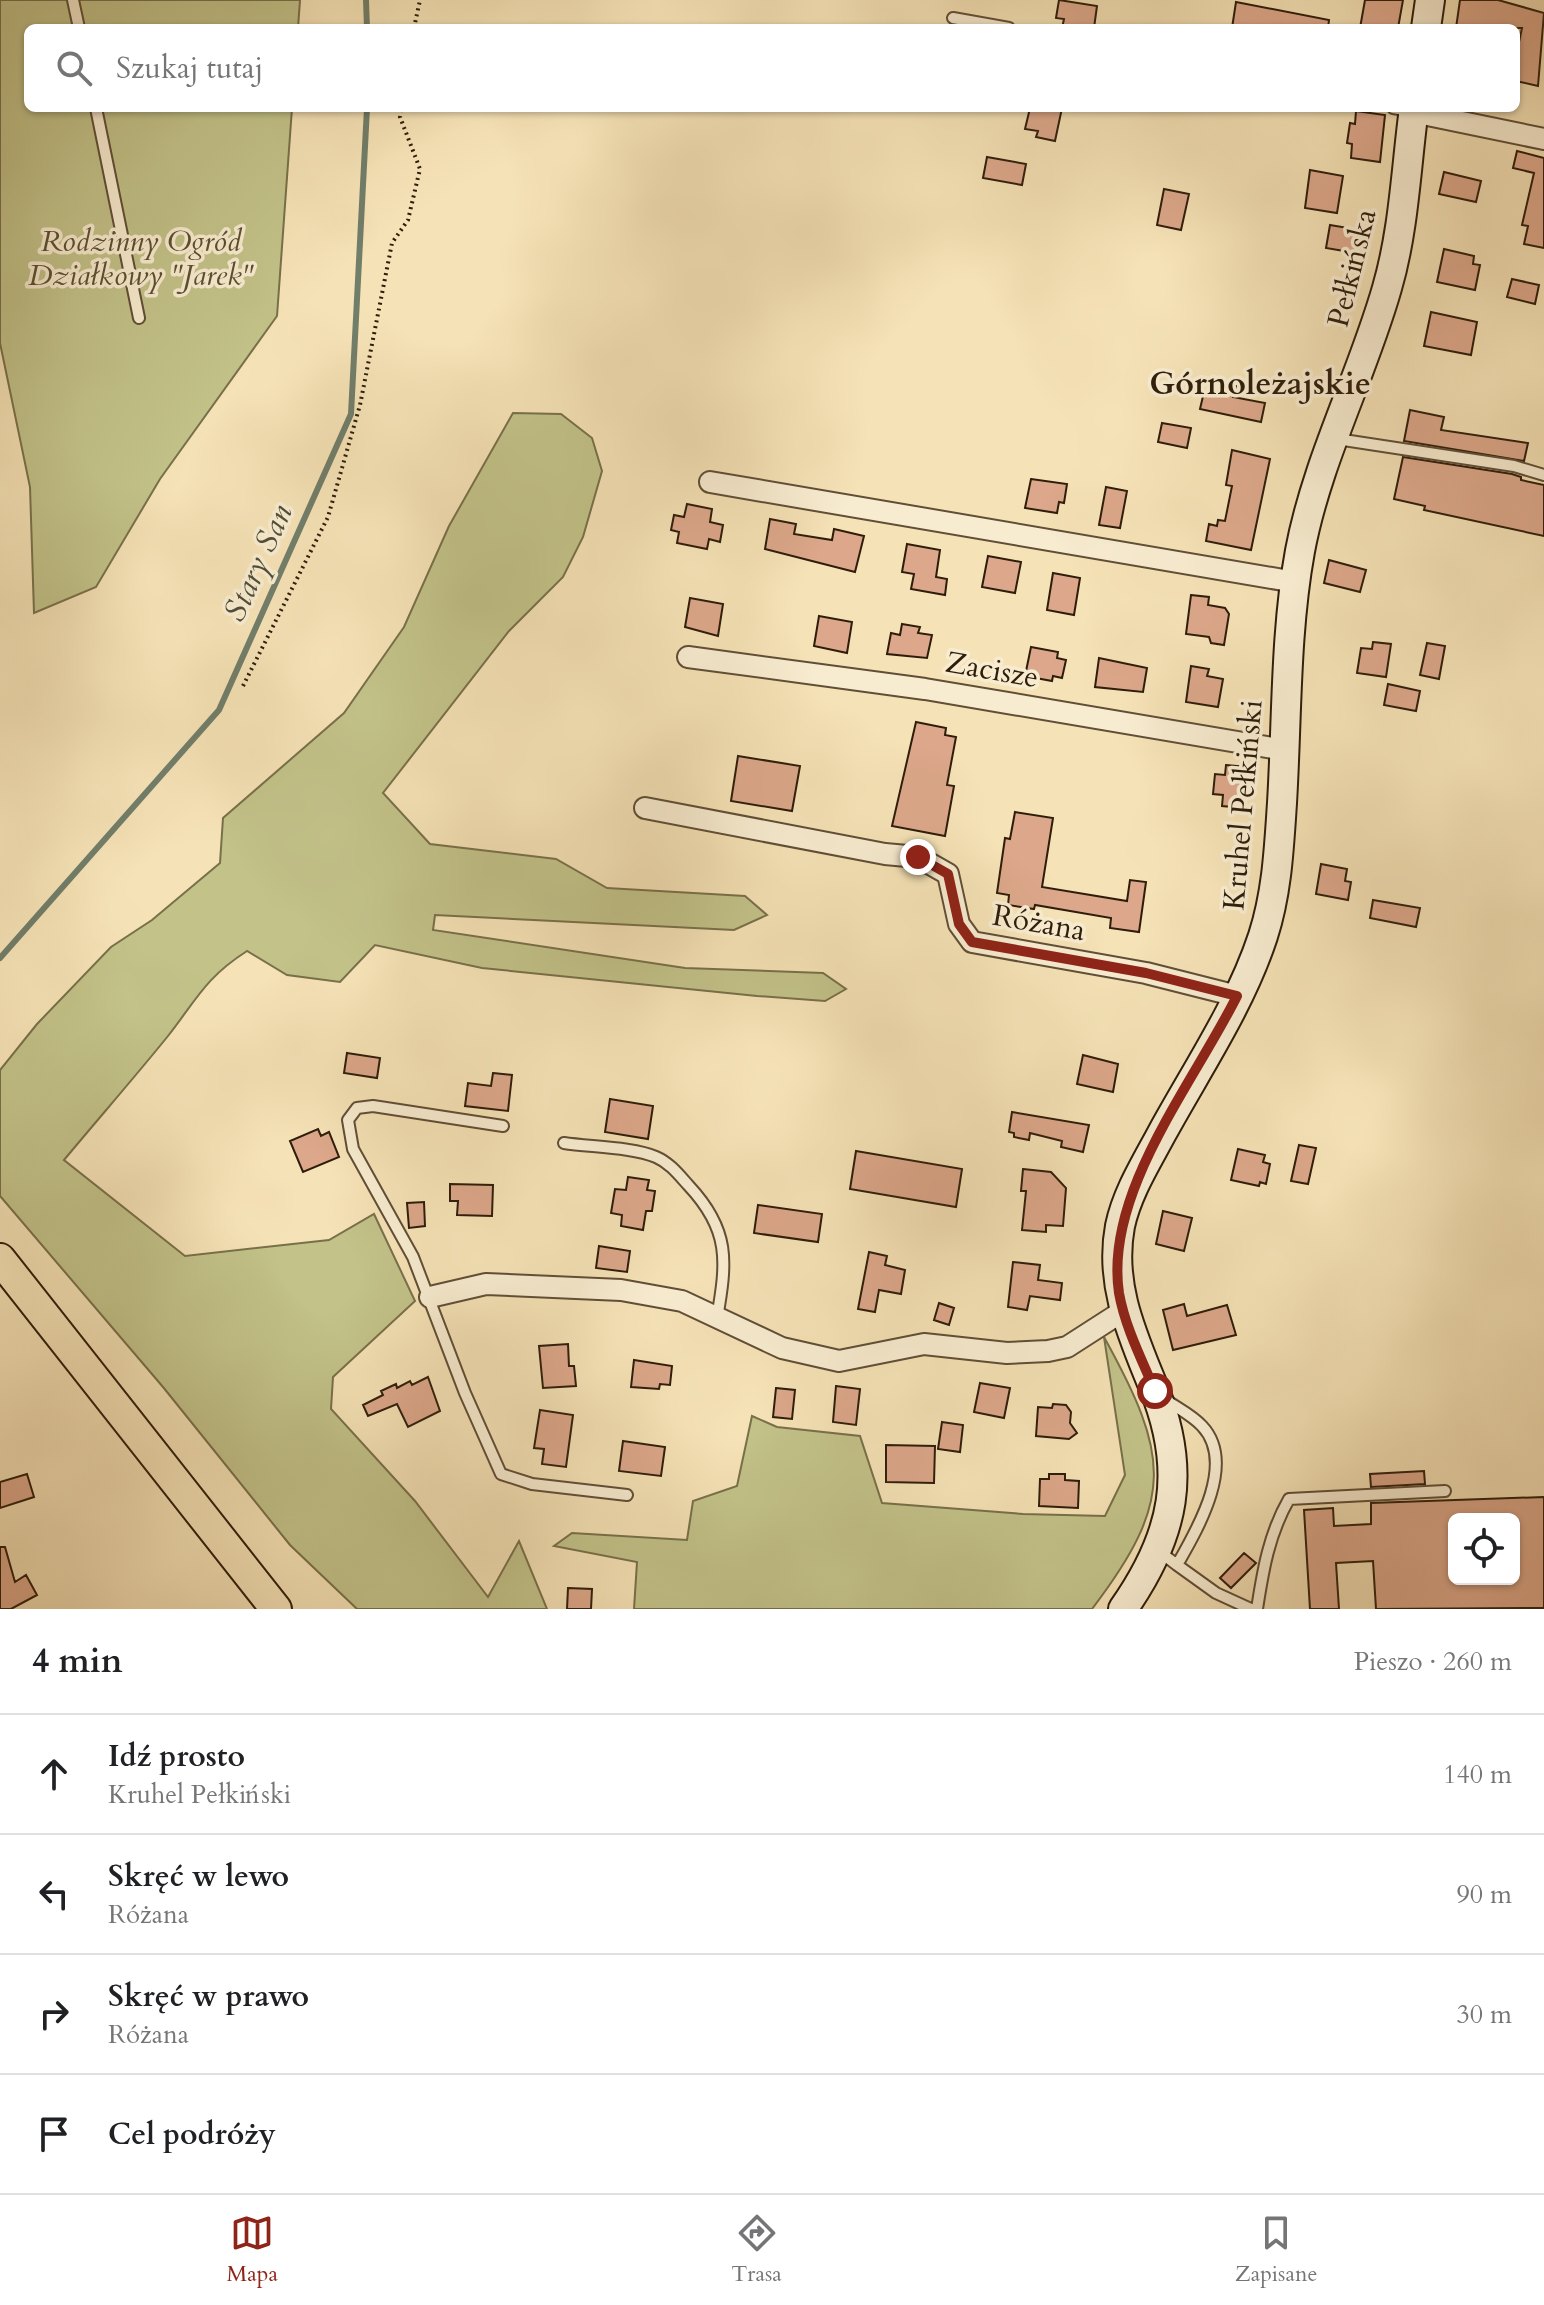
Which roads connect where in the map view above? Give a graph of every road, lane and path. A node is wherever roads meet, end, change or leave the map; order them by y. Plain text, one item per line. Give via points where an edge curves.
1 (73, 0) edge
2 (420, 0) edge
3 (1430, 0) edge
4 (953, 18) dead end
5 (78, 24) edge
6 (415, 24) edge
7 (987, 24) edge
8 (1427, 24) edge
9 (97, 112) edge
10 (401, 112) edge
11 (1407, 112) edge
12 (1421, 112) edge
13 (1544, 139) edge
14 (139, 318) dead end
15 (1335, 439) junction
16 (1544, 475) edge
17 (710, 482) dead end
18 (1295, 582) junction
19 (688, 657) dead end
20 (243, 686) dead end
21 (1285, 750) junction
22 (645, 808) dead end
23 (1237, 996) junction
24 (503, 1126) dead end
25 (564, 1143) dead end
26 (0, 1259) edge
27 (430, 1297) junction
28 (1123, 1311) junction
29 (717, 1318) junction
30 (1155, 1391) junction
31 (1445, 1491) dead end
32 (627, 1495) dead end
33 (1167, 1558) junction
34 (276, 1609) edge
35 (1123, 1609) edge
36 (1254, 1609) edge

1 - 5 lane
2 - 6 path
3 - 8 street
4 - 7 lane
9 - 14 lane
10 - 20 path via 420,169 408,220 392,243 360,405 328,517
11 - 15 street, Pełkińska via 1401,217 1388,285
12 - 13 street
15 - 16 lane
15 - 18 street, Kruhel Pełkiński via 1307,520
17 - 18 street
18 - 21 street, Kruhel Pełkiński
19 - 21 street, Zacisze via 925,689
21 - 23 street, Kruhel Pełkiński via 1270,909
22 - 23 street, Różana via 918,857 948,874 959,924 972,942 1146,973
23 - 28 street, Kruhel Pełkiński via 1128,1200 1117,1261
24 - 27 lane via 373,1106 357,1108 348,1120 353,1149
25 - 29 lane via 655,1156 710,1209 721,1234 724,1280
26 - 34 main road
27 - 29 street via 486,1284 621,1290 682,1301
27 - 32 lane via 501,1474 532,1484
28 - 29 street via 1067,1347 1048,1351 1007,1353 924,1344 839,1361 782,1348
28 - 30 street, Kruhel Pełkiński
30 - 33 street, Kruhel Pełkiński via 1172,1451
30 - 33 lane via 1202,1426 1213,1444 1209,1501
31 - 36 lane via 1289,1499 1277,1519
33 - 35 street, Kruhel Pełkiński
33 - 36 lane via 1216,1593

